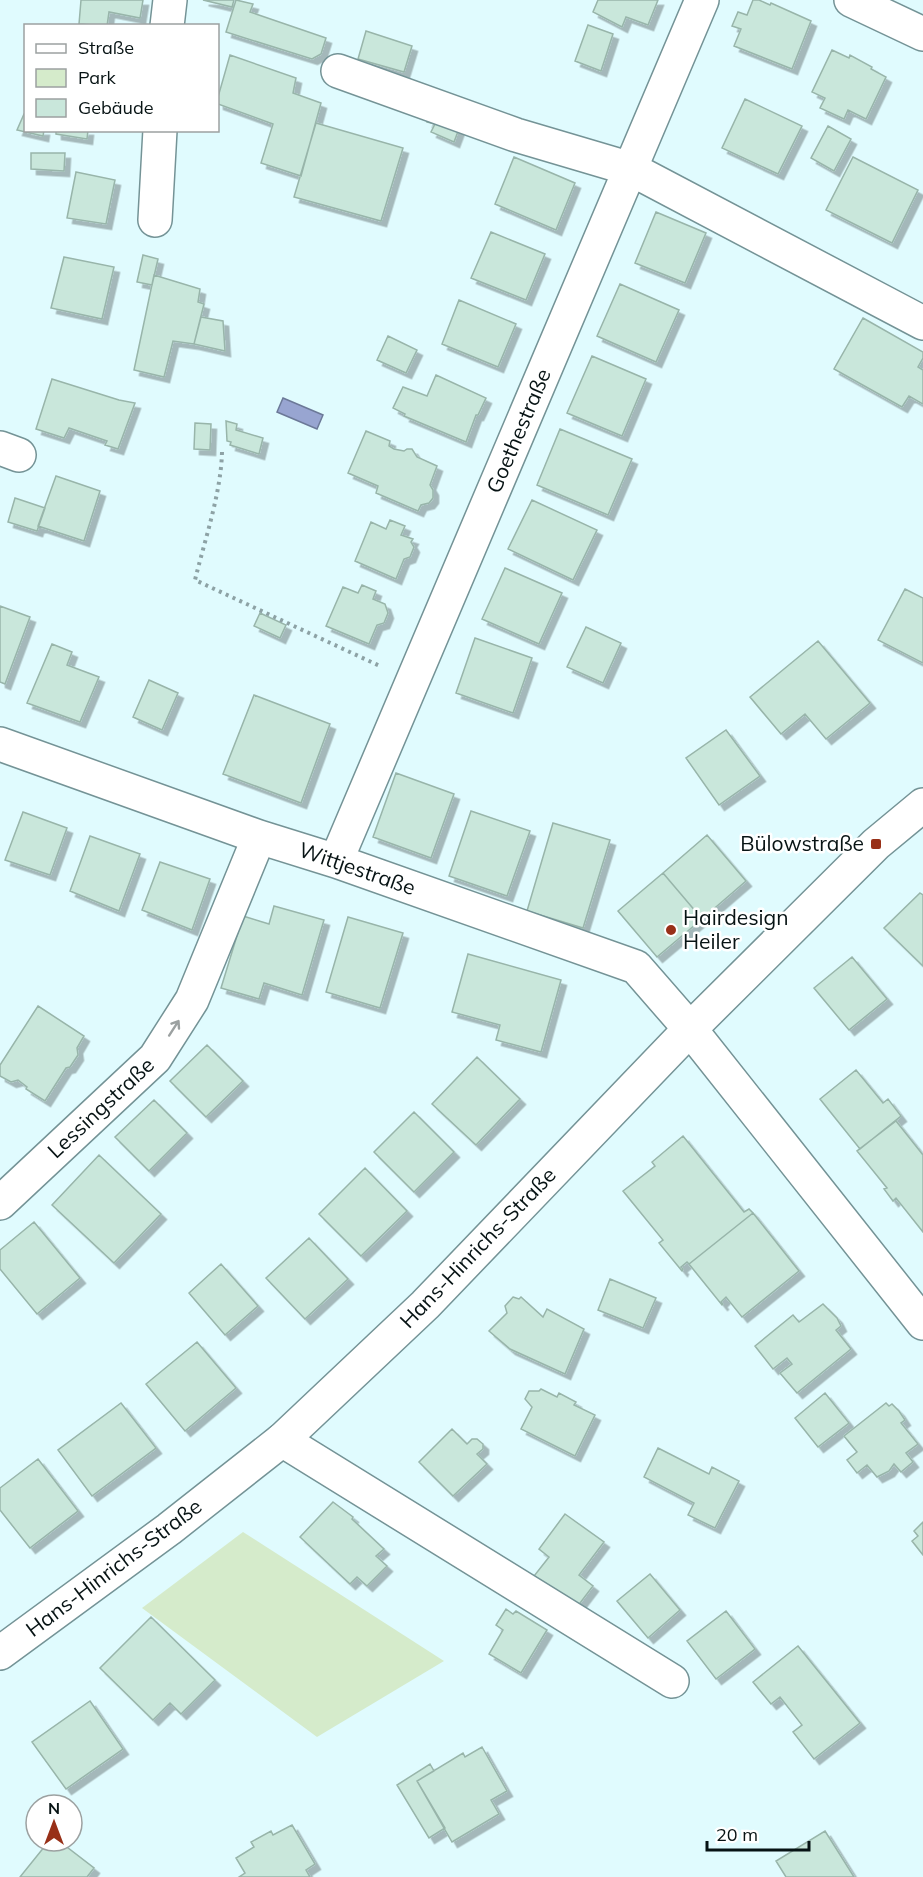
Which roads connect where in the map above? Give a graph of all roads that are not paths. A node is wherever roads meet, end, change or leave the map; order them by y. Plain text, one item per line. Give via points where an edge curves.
1 (170, 0) edge
2 (702, 0) edge
3 (851, 0) edge
4 (167, 24) edge
5 (923, 34) edge
6 (338, 71) dead end
7 (160, 132) edge
8 (631, 169) junction
9 (155, 220) dead end
10 (923, 323) edge
11 (0, 744) edge
12 (923, 806) edge
13 (259, 837) junction
14 (336, 861) junction
15 (690, 1029) junction
16 (0, 1203) edge
17 (923, 1323) edge
18 (282, 1440) junction
19 (0, 1653) edge
20 (672, 1681) dead end

1 - 4 street
2 - 8 street, Goethestraße
3 - 5 street
6 - 8 street via 516,135
7 - 9 street
8 - 10 street
8 - 14 street, Goethestraße
11 - 13 street, Wittjestraße
12 - 15 street, Hans-Hinrichs-Straße via 876,844
13 - 14 street, Wittjestraße
16 -> 13 street, Lessingstraße via 155,1058 192,1000
14 - 15 street, Wittjestraße via 636,967
15 - 17 street
15 - 18 street, Hans-Hinrichs-Straße via 425,1305
18 - 19 street, Hans-Hinrichs-Straße
18 - 20 street

